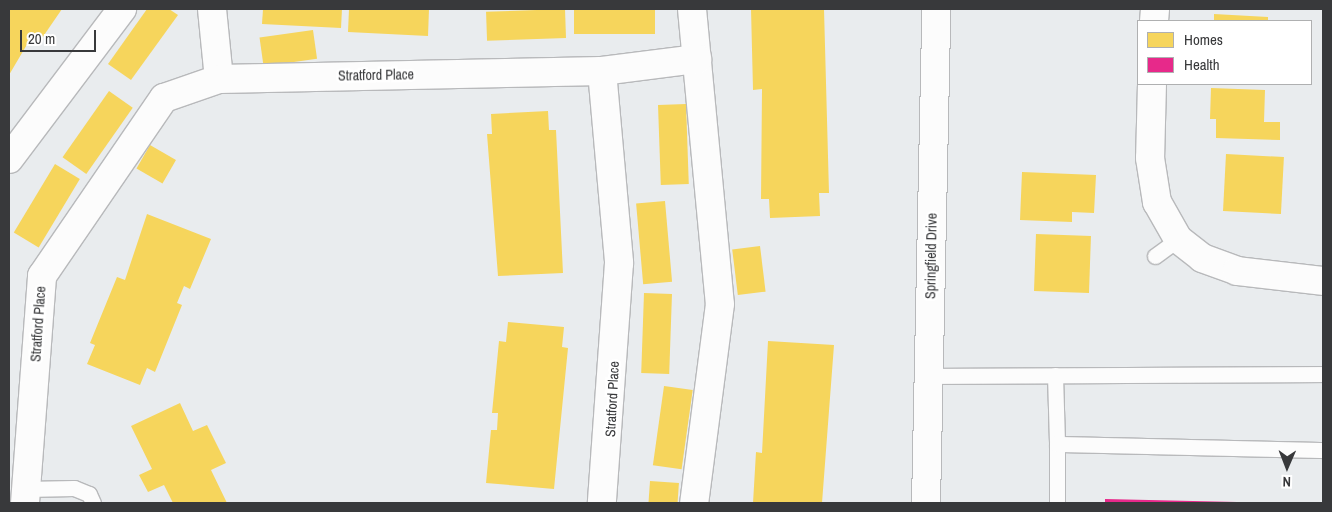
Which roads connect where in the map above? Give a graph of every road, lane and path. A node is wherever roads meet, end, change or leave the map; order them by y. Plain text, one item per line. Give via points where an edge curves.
1 (122, 9) edge
2 (212, 9) edge
3 (692, 9) edge
4 (936, 9) edge
5 (697, 59) junction
6 (602, 71) junction
7 (219, 79) junction
8 (1152, 85) edge
9 (9, 159) edge
10 (1178, 239) junction
11 (1155, 256) dead end
12 (1323, 281) edge
13 (1323, 374) edge
14 (929, 376) junction
15 (1055, 376) junction
16 (1057, 444) junction
17 (1323, 450) edge
18 (25, 496) edge
19 (93, 503) edge
20 (602, 503) edge
21 (694, 503) edge
22 (926, 503) edge
23 (1057, 503) edge

1 - 9 street
2 - 7 street
3 - 5 street
4 - 14 street, Springfield Drive
5 - 6 street
5 - 21 street via 720,304
6 - 7 street, Stratford Place
6 - 20 street, Stratford Place via 619,263
7 - 18 street, Stratford Place via 164,98 42,276
8 - 10 street via 1150,158 1157,202
10 - 11 lane
10 - 12 street via 1202,258 1238,271
13 - 15 lane
14 - 15 lane
14 - 22 street, Springfield Drive
15 - 16 lane
16 - 17 lane
16 - 23 lane
18 - 19 lane via 74,488 89,494

